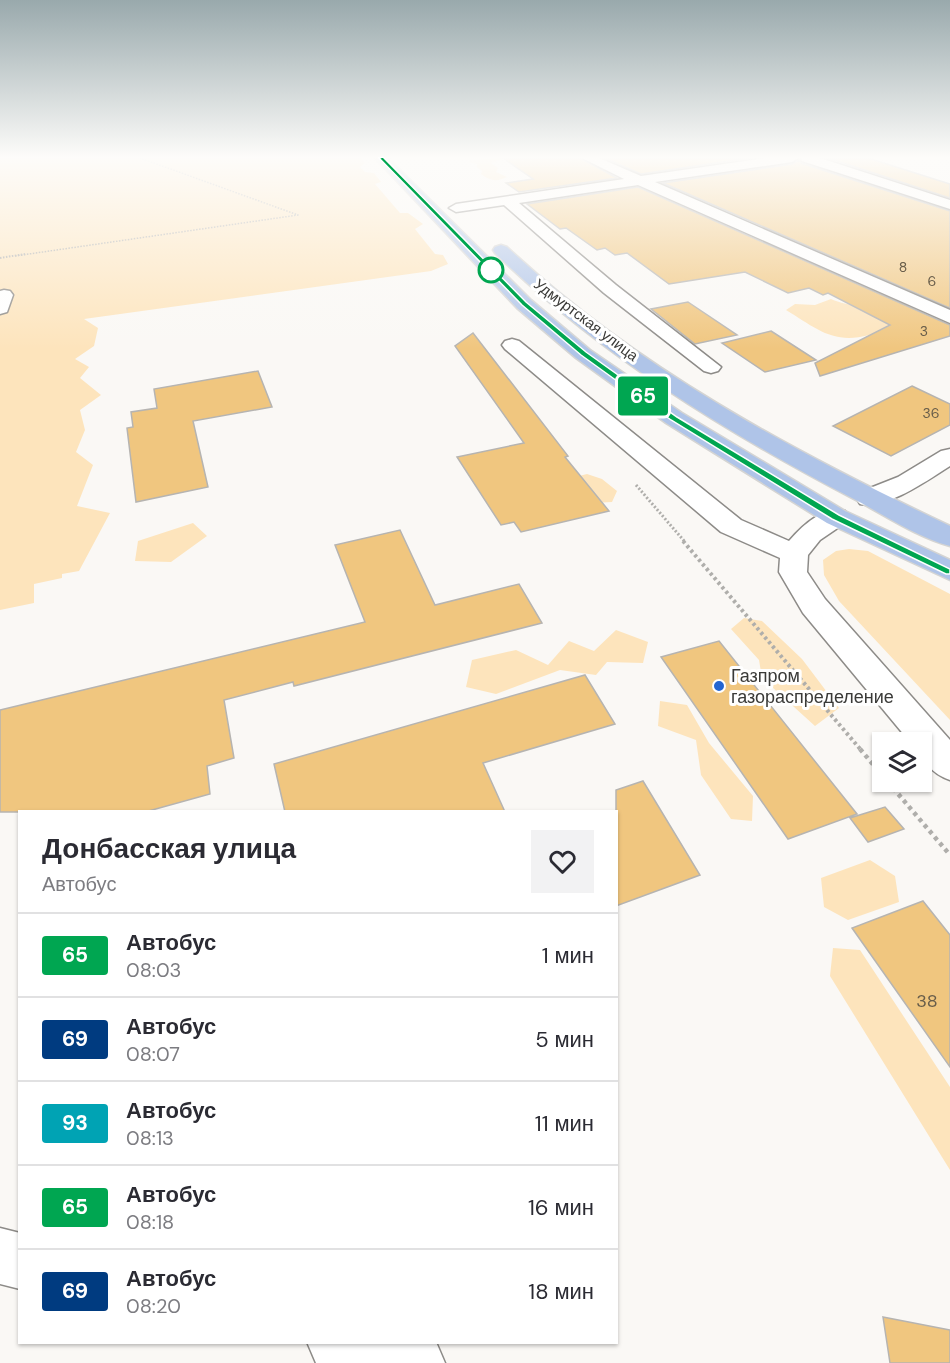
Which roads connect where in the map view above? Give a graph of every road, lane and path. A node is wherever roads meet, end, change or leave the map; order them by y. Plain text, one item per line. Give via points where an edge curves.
1 (252, 222) edge
2 (443, 222) edge
3 (532, 222) edge
4 (731, 222) edge
5 (488, 238) dead end
6 (0, 258) edge
7 (950, 317) edge
8 (512, 345) dead end
9 (711, 367) dead end
10 (950, 456) edge
11 (635, 484) dead end
12 (869, 498) junction
13 (836, 517) junction
14 (950, 537) edge
15 (794, 554) junction
16 (950, 572) edge
17 (872, 763) edge
18 (950, 765) edge
19 (896, 792) edge
20 (950, 855) edge
21 (0, 1256) edge
22 (18, 1260) edge
23 (344, 1344) edge
24 (415, 1363) edge

1 - 6 path
2 - 13 main road, Удмуртская улица via 524,304 583,354 674,418
3 - 9 street via 610,290
4 - 7 street
5 - 12 main road, Удмуртская улица via 554,299 623,350 700,401
8 - 15 street via 731,526
10 - 12 street via 907,482
11 - 17 path
12 - 13 main road
12 - 14 main road, Удмуртская улица
13 - 15 street via 810,534
13 - 16 main road, Удмуртская улица
15 - 18 street via 793,572 814,606
19 - 20 path
21 - 22 street
23 - 24 street

